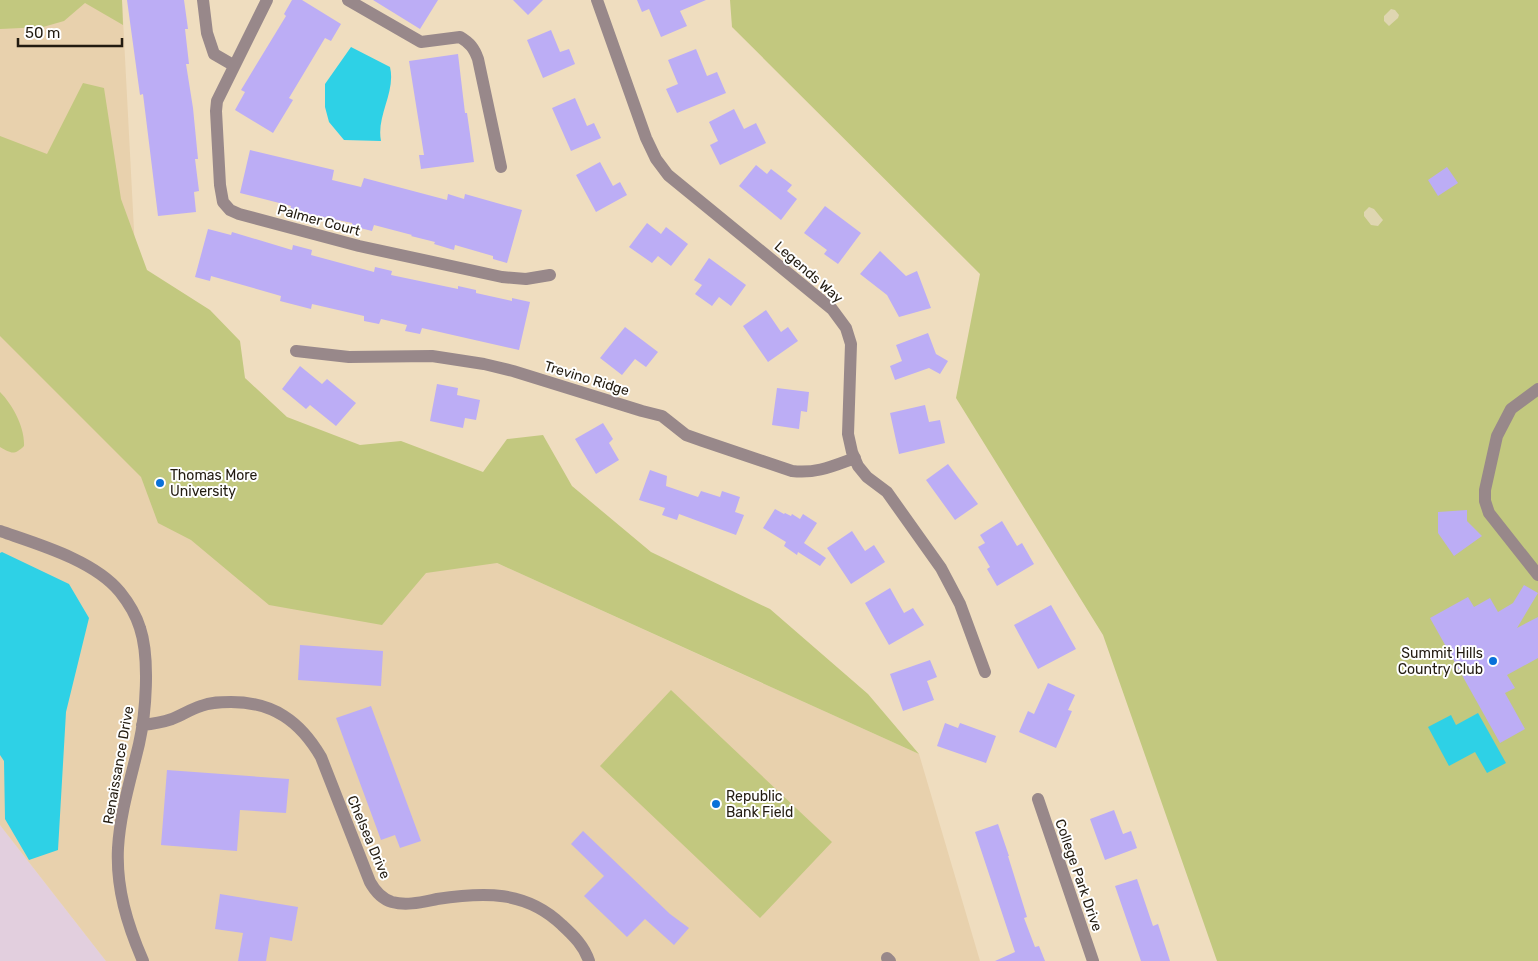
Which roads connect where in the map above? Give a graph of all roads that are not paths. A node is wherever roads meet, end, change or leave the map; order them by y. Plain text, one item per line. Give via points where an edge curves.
1 (204, 0) edge
2 (267, 0) edge
3 (348, 0) edge
4 (597, 0) edge
5 (233, 65) junction
6 (501, 167) dead end
7 (550, 275) dead end
8 (296, 351) dead end
9 (1538, 389) edge
10 (855, 458) junction
11 (2, 533) edge
12 (1538, 574) edge
13 (985, 672) dead end
14 (142, 725) junction
15 (1038, 799) dead end
16 (143, 961) edge
17 (589, 961) edge
18 (1093, 961) edge

1 - 5 street via 207,33 214,54
2 - 5 street, Palmer Court
3 - 6 street via 421,42 460,37 469,43 478,59
4 - 10 street, Legends Way via 646,138 668,175 832,309 846,328 851,344 848,434
5 - 7 street, Palmer Court via 216,112 220,184 223,202 230,210 358,246 502,277 526,279
8 - 10 street, Trevino Ridge via 349,357 432,356 513,371 662,416 686,435 792,471 823,470
9 - 12 street via 1511,409 1503,422 1493,450 1485,501 1488,513
10 - 13 street, Legends Way via 867,477 887,492 941,568 960,604
11 - 14 street, Renaissance Drive via 72,558 95,570 119,591 135,614 144,641
14 - 16 street, Renaissance Drive via 118,846 118,874 127,920
14 - 17 street, Chelsea Drive via 217,702 264,705 280,712 296,724 321,757 377,893 391,902 407,904 466,895 510,896 554,917 576,938
15 - 18 street, College Park Drive

